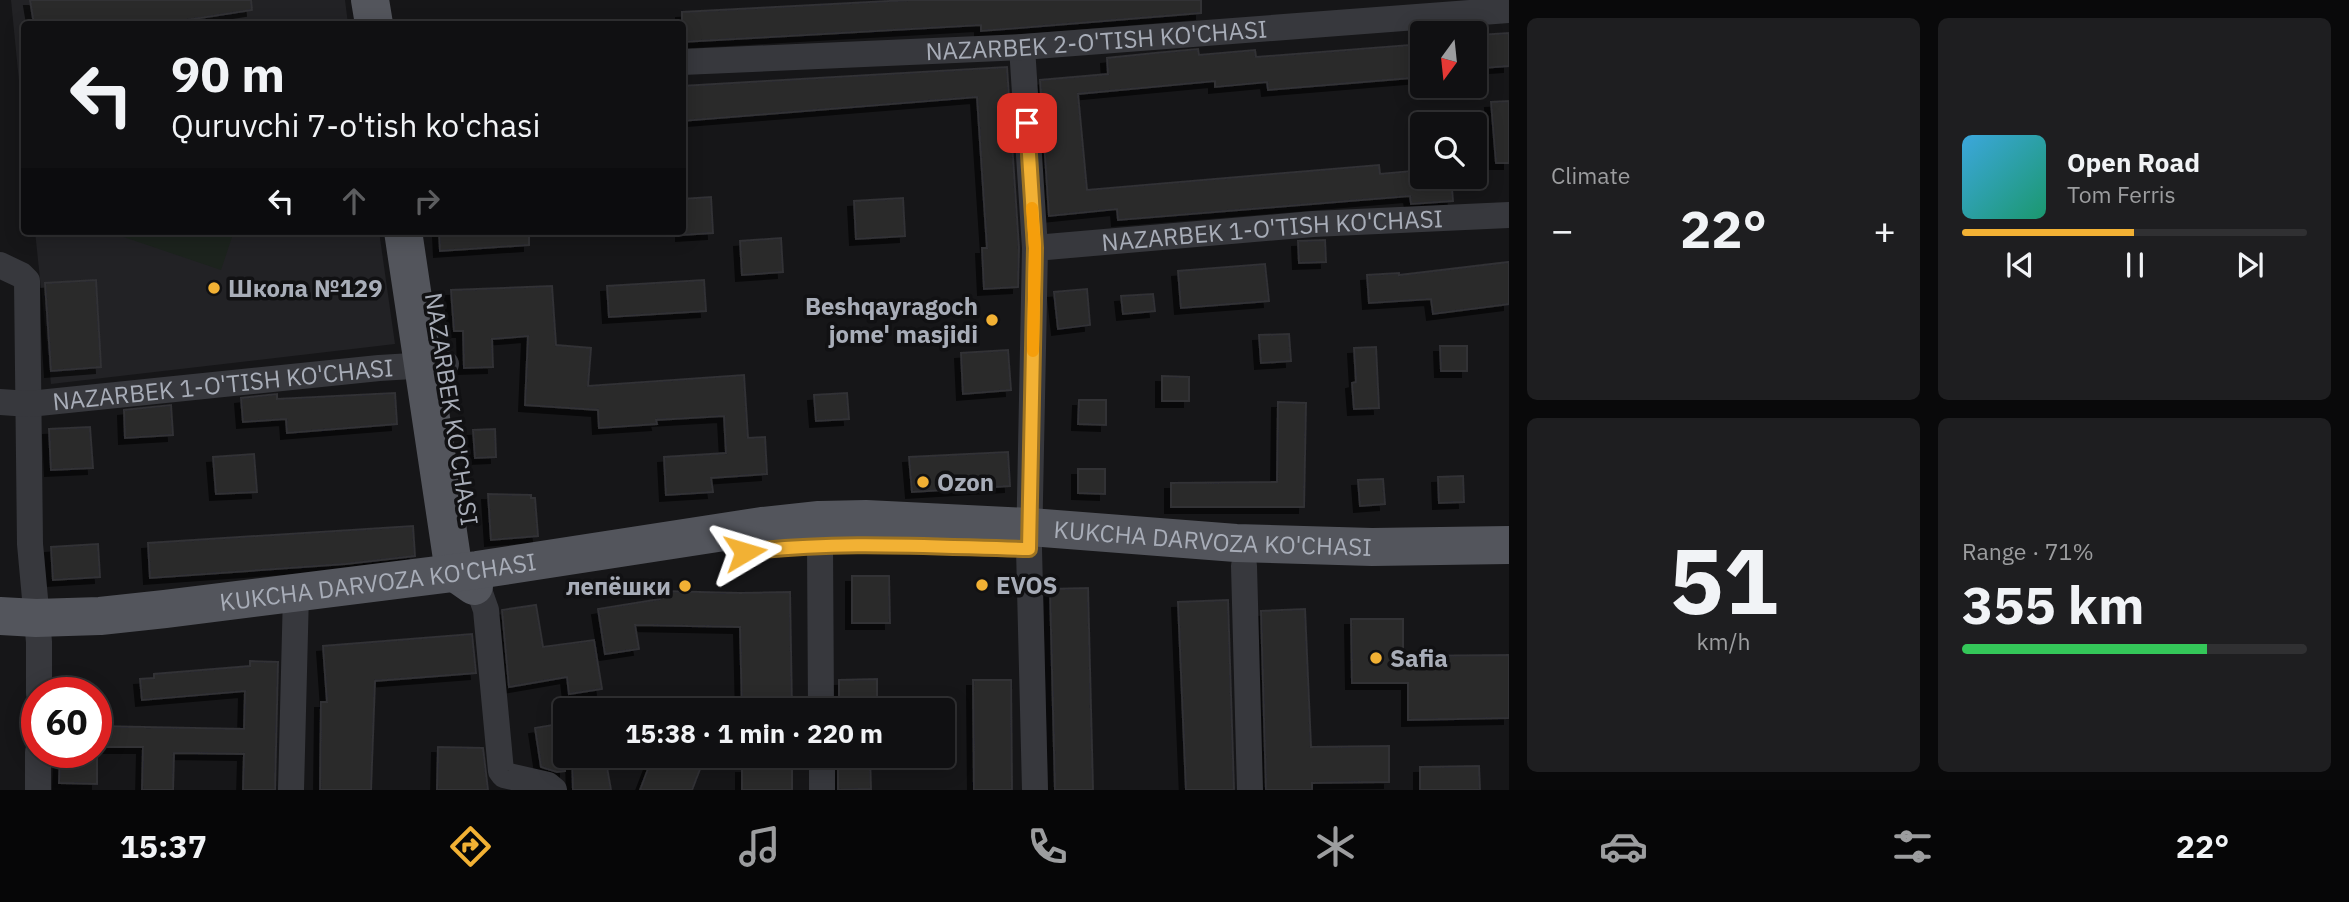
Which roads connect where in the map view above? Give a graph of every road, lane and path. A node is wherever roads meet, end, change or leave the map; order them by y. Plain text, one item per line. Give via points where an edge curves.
1 (370, 0) edge
2 (391, 0) edge
3 (1509, 10) edge
4 (374, 21) edge
5 (394, 21) edge
6 (1022, 47) junction
7 (686, 62) edge
8 (1509, 215) edge
9 (404, 235) edge
10 (425, 235) edge
11 (1035, 248) junction
12 (0, 265) edge
13 (434, 365) junction
14 (0, 402) edge
15 (29, 404) junction
16 (1030, 538) junction
17 (820, 545) junction
18 (1509, 545) edge
19 (1244, 566) junction
20 (1509, 569) edge
21 (470, 577) junction
22 (296, 604) junction
23 (25, 626) edge
24 (0, 640) edge
25 (35, 677) edge
26 (821, 698) edge
27 (38, 768) edge
28 (822, 768) edge
29 (38, 790) edge
30 (291, 790) edge
31 (554, 790) edge
32 (822, 790) edge
33 (1035, 790) edge
34 (1250, 790) edge

1 - 4 main road
2 - 5 main road
3 - 6 street, NAZARBEK 2-O'TISH KO'CHASI
6 - 7 street, NAZARBEK 2-O'TISH KO'CHASI
6 - 11 street
8 - 11 street, NAZARBEK 1-O'TISH KO'CHASI via 1313,224
9 - 13 main road, NAZARBEK KO'CHASI
10 - 13 main road, NAZARBEK KO'CHASI
11 - 16 street
12 - 15 street via 27,281
13 - 15 street, NAZARBEK 1-O'TISH KO'CHASI
13 - 21 main road, NAZARBEK KO'CHASI via 461,480
14 - 15 street, NAZARBEK 1-O'TISH KO'CHASI
15 - 23 street via 30,544
16 - 17 main road, KUKCHA DARVOZA KO'CHASI
16 - 18 main road, KUKCHA DARVOZA KO'CHASI via 1371,547
16 - 19 main road, KUKCHA DARVOZA KO'CHASI
16 - 21 main road, KUKCHA DARVOZA KO'CHASI via 866,519 819,520
16 - 33 street
17 - 21 main road, KUKCHA DARVOZA KO'CHASI
17 - 26 street
19 - 20 main road, KUKCHA DARVOZA KO'CHASI
19 - 34 street
21 - 22 main road, KUKCHA DARVOZA KO'CHASI
21 - 31 street via 486,610 501,771
22 - 23 main road, KUKCHA DARVOZA KO'CHASI via 113,614
22 - 30 street
23 - 24 main road, KUKCHA DARVOZA KO'CHASI
23 - 25 street
27 - 29 street
28 - 32 street

